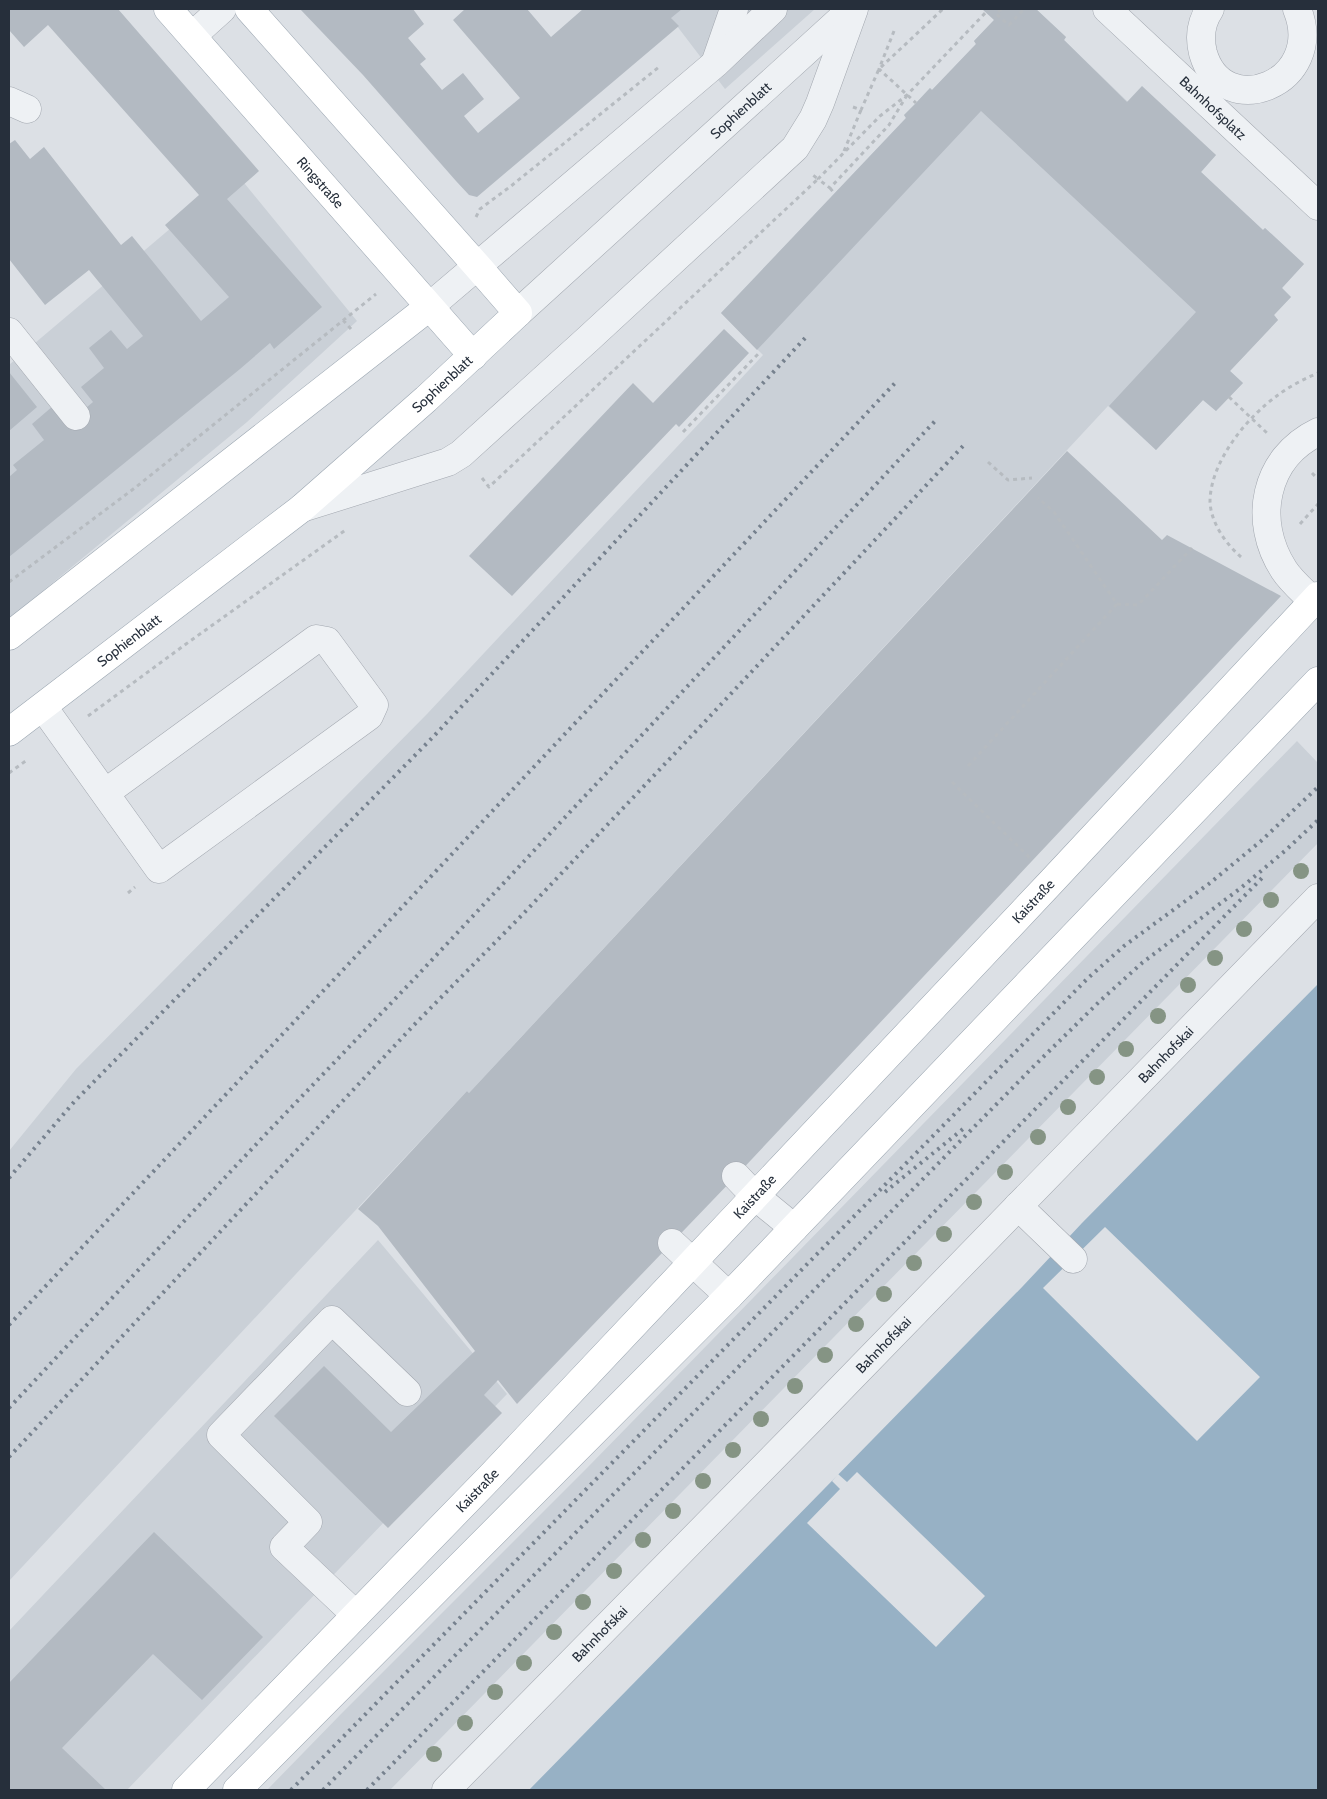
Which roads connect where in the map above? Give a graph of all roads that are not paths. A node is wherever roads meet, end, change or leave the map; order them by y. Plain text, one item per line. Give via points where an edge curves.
1 (168, 9) edge
2 (222, 9) edge
3 (249, 9) edge
4 (734, 9) edge
5 (774, 9) edge
6 (854, 9) edge
7 (1108, 9) edge
8 (1210, 9) edge
9 (1297, 9) edge
10 (192, 36) junction
11 (716, 63) junction
12 (1318, 206) edge
13 (478, 267) junction
14 (429, 307) junction
15 (518, 314) junction
16 (9, 332) edge
17 (473, 356) junction
18 (76, 416) dead end
19 (1318, 432) edge
20 (302, 508) junction
21 (1316, 598) edge
22 (9, 636) edge
23 (1318, 681) edge
24 (43, 707) junction
25 (9, 732) edge
26 (105, 793) junction
27 (1318, 898) edge
28 (736, 1176) dead end
29 (755, 1196) junction
30 (1018, 1206) junction
31 (794, 1228) junction
32 (672, 1243) dead end
33 (1073, 1259) dead end
34 (693, 1262) junction
35 (729, 1296) junction
36 (406, 1392) dead end
37 (356, 1614) junction
38 (186, 1790) edge
39 (237, 1790) edge
40 (446, 1790) edge

1 - 10 main road, Ringstraße
2 - 10 street
3 - 13 main road
4 - 11 street
5 - 11 street
6 - 15 street, Sophienblatt
6 - 20 street via 822,98 795,148 609,320 454,458
7 - 12 street, Bahnhofsplatz
8 - 9 street, Bahnhofsplatz via 1201,34 1205,58 1219,77 1250,90 1283,81 1299,64 1304,54 1306,31
10 - 14 main road, Ringstraße
11 - 13 street
13 - 14 street
13 - 15 main road
14 - 17 main road, Ringstraße
14 - 22 main road
15 - 17 main road, Sophienblatt
16 - 18 street
17 - 20 main road, Sophienblatt
19 - 21 street via 1300,442 1278,468 1270,487 1266,516 1271,542 1284,571
20 - 24 main road, Sophienblatt
21 - 29 main road, Kaistraße
23 - 31 main road
24 - 25 main road, Sophienblatt
24 - 26 street
26 - 26 street via 316,639 327,641 374,705 368,716 159,869
27 - 30 street, Bahnhofskai
28 - 29 street
29 - 31 street
29 - 34 main road, Kaistraße
30 - 33 street
30 - 40 street, Bahnhofskai
31 - 35 main road
32 - 34 street
34 - 35 street
34 - 37 main road, Kaistraße
35 - 39 main road
36 - 37 street via 332,1320 220,1435 308,1522 284,1547
37 - 38 main road, Kaistraße

